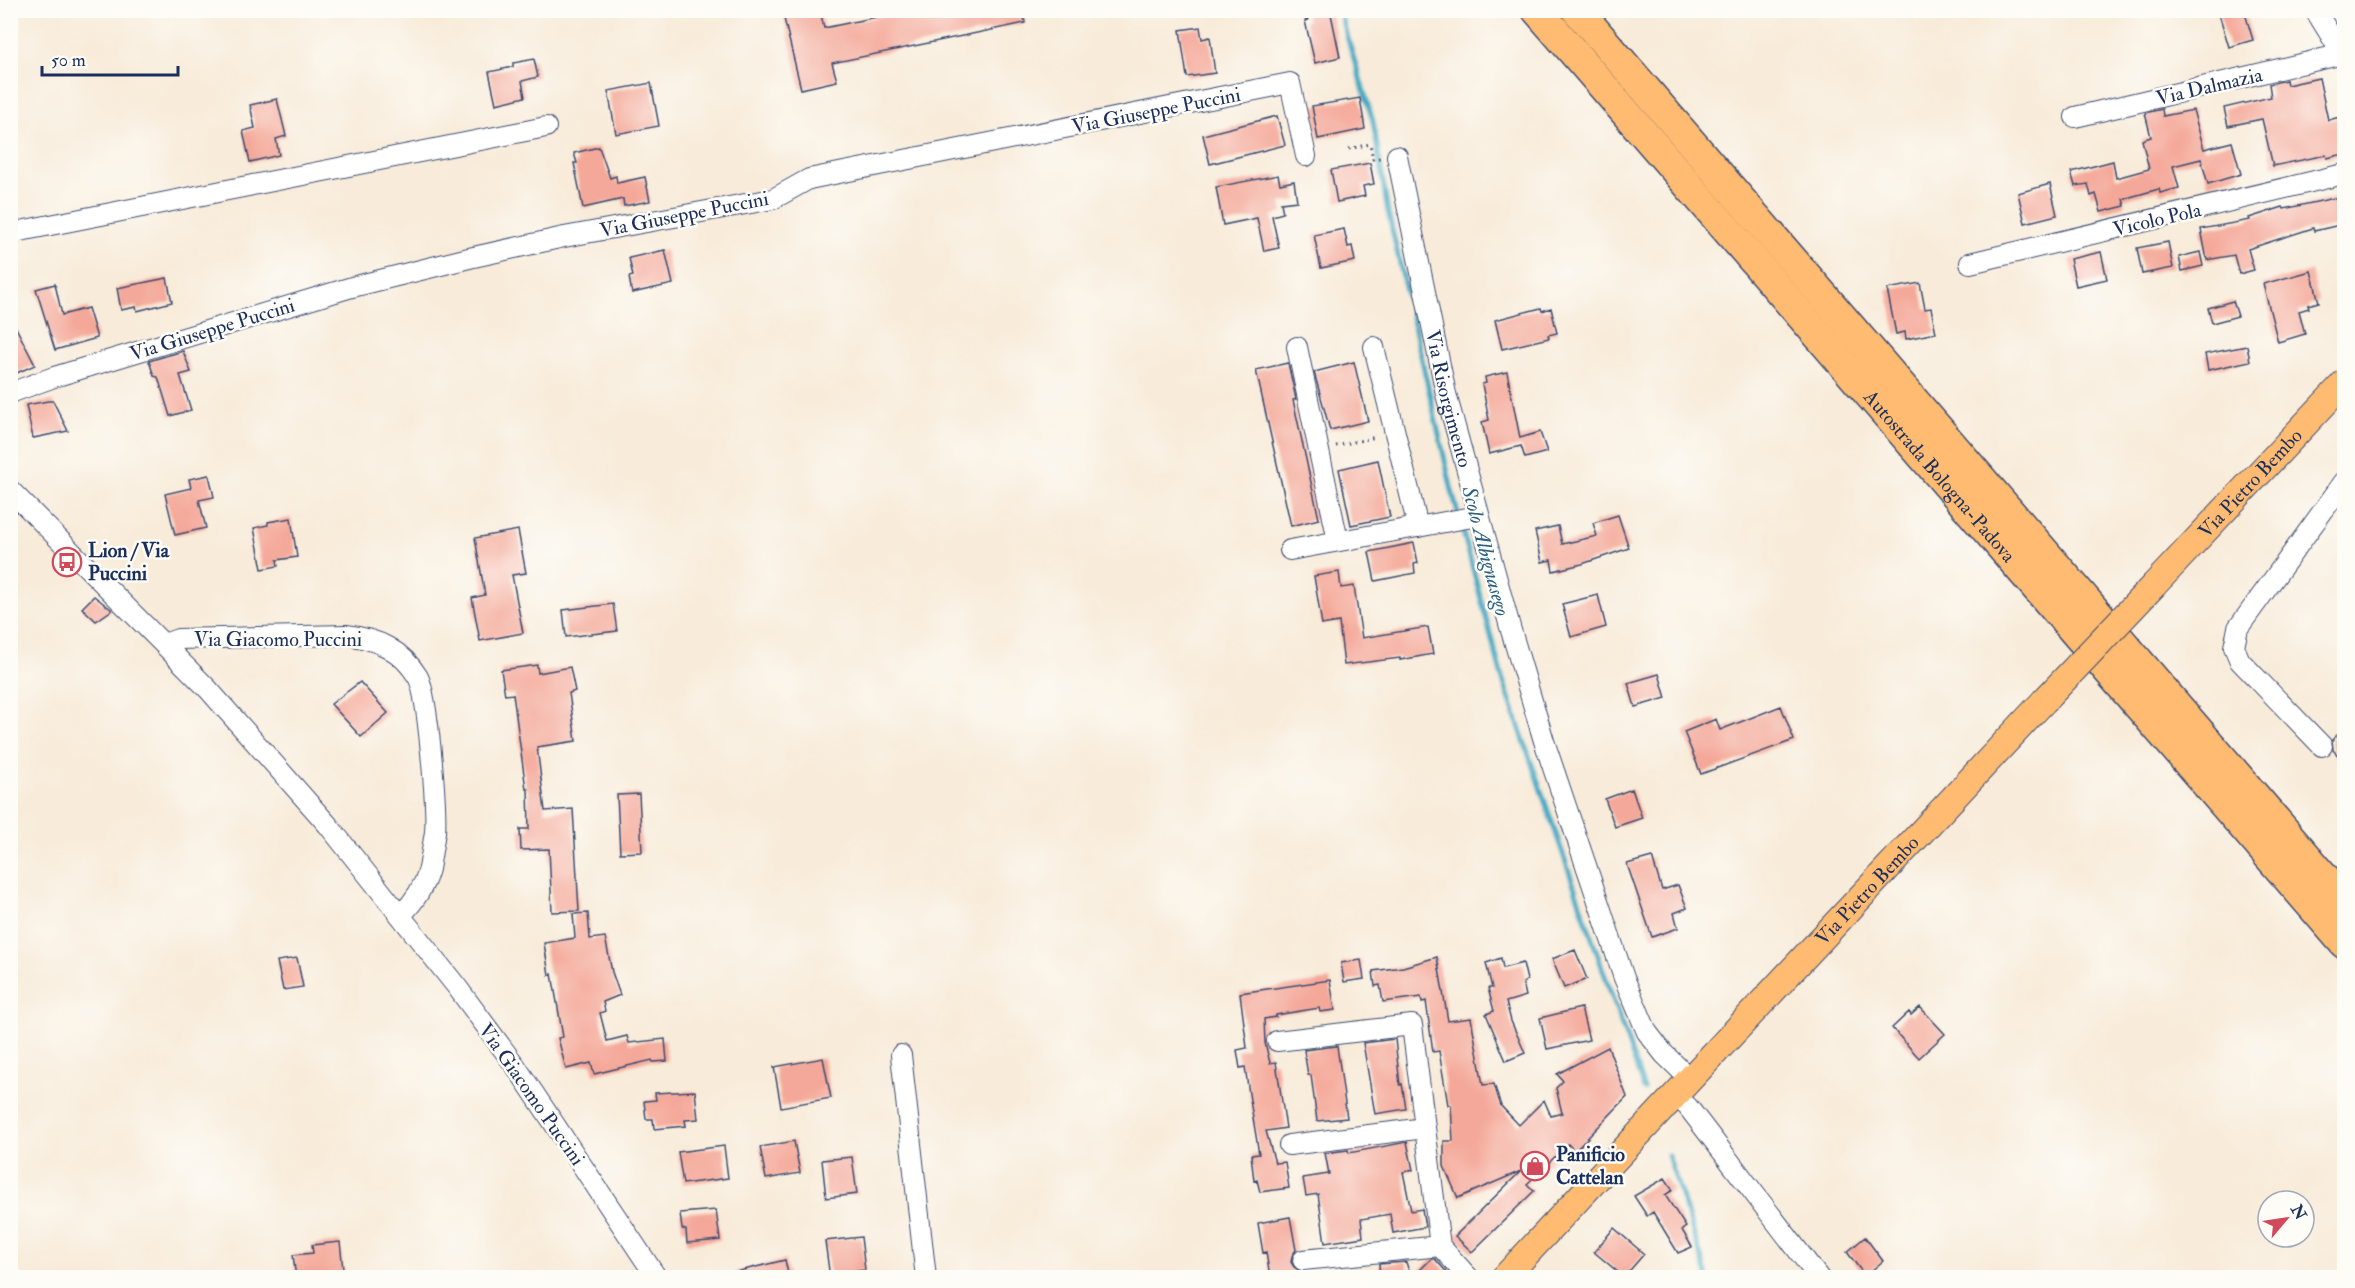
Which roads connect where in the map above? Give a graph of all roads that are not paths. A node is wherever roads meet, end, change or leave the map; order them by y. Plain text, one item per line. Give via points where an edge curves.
1 (1537, 10) edge
2 (1577, 10) edge
3 (2315, 10) edge
4 (2344, 55) edge
5 (2075, 117) dead end
6 (546, 127) dead end
7 (1306, 156) dead end
8 (1397, 156) dead end
9 (2344, 174) edge
10 (10, 233) edge
11 (1970, 263) dead end
12 (1297, 347) dead end
13 (1374, 347) dead end
14 (2344, 383) edge
15 (10, 393) edge
16 (2344, 482) edge
17 (10, 490) edge
18 (1467, 518) junction
19 (1418, 527) junction
20 (1338, 541) junction
21 (1290, 550) dead end
22 (164, 644) junction
23 (2322, 746) dead end
24 (2344, 900) edge
25 (401, 915) junction
26 (2344, 943) edge
27 (1277, 1041) dead end
28 (901, 1055) dead end
29 (1683, 1088) junction
30 (1425, 1128) junction
31 (1289, 1145) dead end
32 (1440, 1246) junction
33 (1303, 1260) dead end
34 (657, 1278) edge
35 (927, 1278) edge
36 (1469, 1278) edge
37 (1504, 1278) edge
38 (1819, 1278) edge

1 - 26 highway, Autostrada Bologna-Padova
2 - 24 highway, Autostrada Bologna-Padova
3 - 4 street
4 - 5 street, Via Dalmazia
6 - 10 street
7 - 15 street, Via Giuseppe Puccini via 1290,83 809,179 773,198 469,258 352,287
8 - 18 street, Via Risorgimento
9 - 11 street, Vicolo Pola
12 - 20 street
13 - 19 street
14 - 29 main road, Via Pietro Bembo, bridge
16 - 23 street via 2238,628 2234,647 2240,661
17 - 22 street, Via Giacomo Puccini
18 - 19 street
18 - 29 street, Via Risorgimento via 1624,978 1647,1032
19 - 20 street
20 - 21 street
22 - 25 street, Via Giacomo Puccini via 321,816
22 - 25 street, Via Giacomo Puccini via 177,639 346,635 370,638 388,646 410,666 419,680 425,708 435,830 423,886
25 - 34 street, Via Giacomo Puccini via 517,1068
27 - 30 street via 1412,1024
28 - 35 street
29 - 37 main road
29 - 38 street via 1688,1107
30 - 31 street
30 - 32 street
32 - 33 street
32 - 36 street

